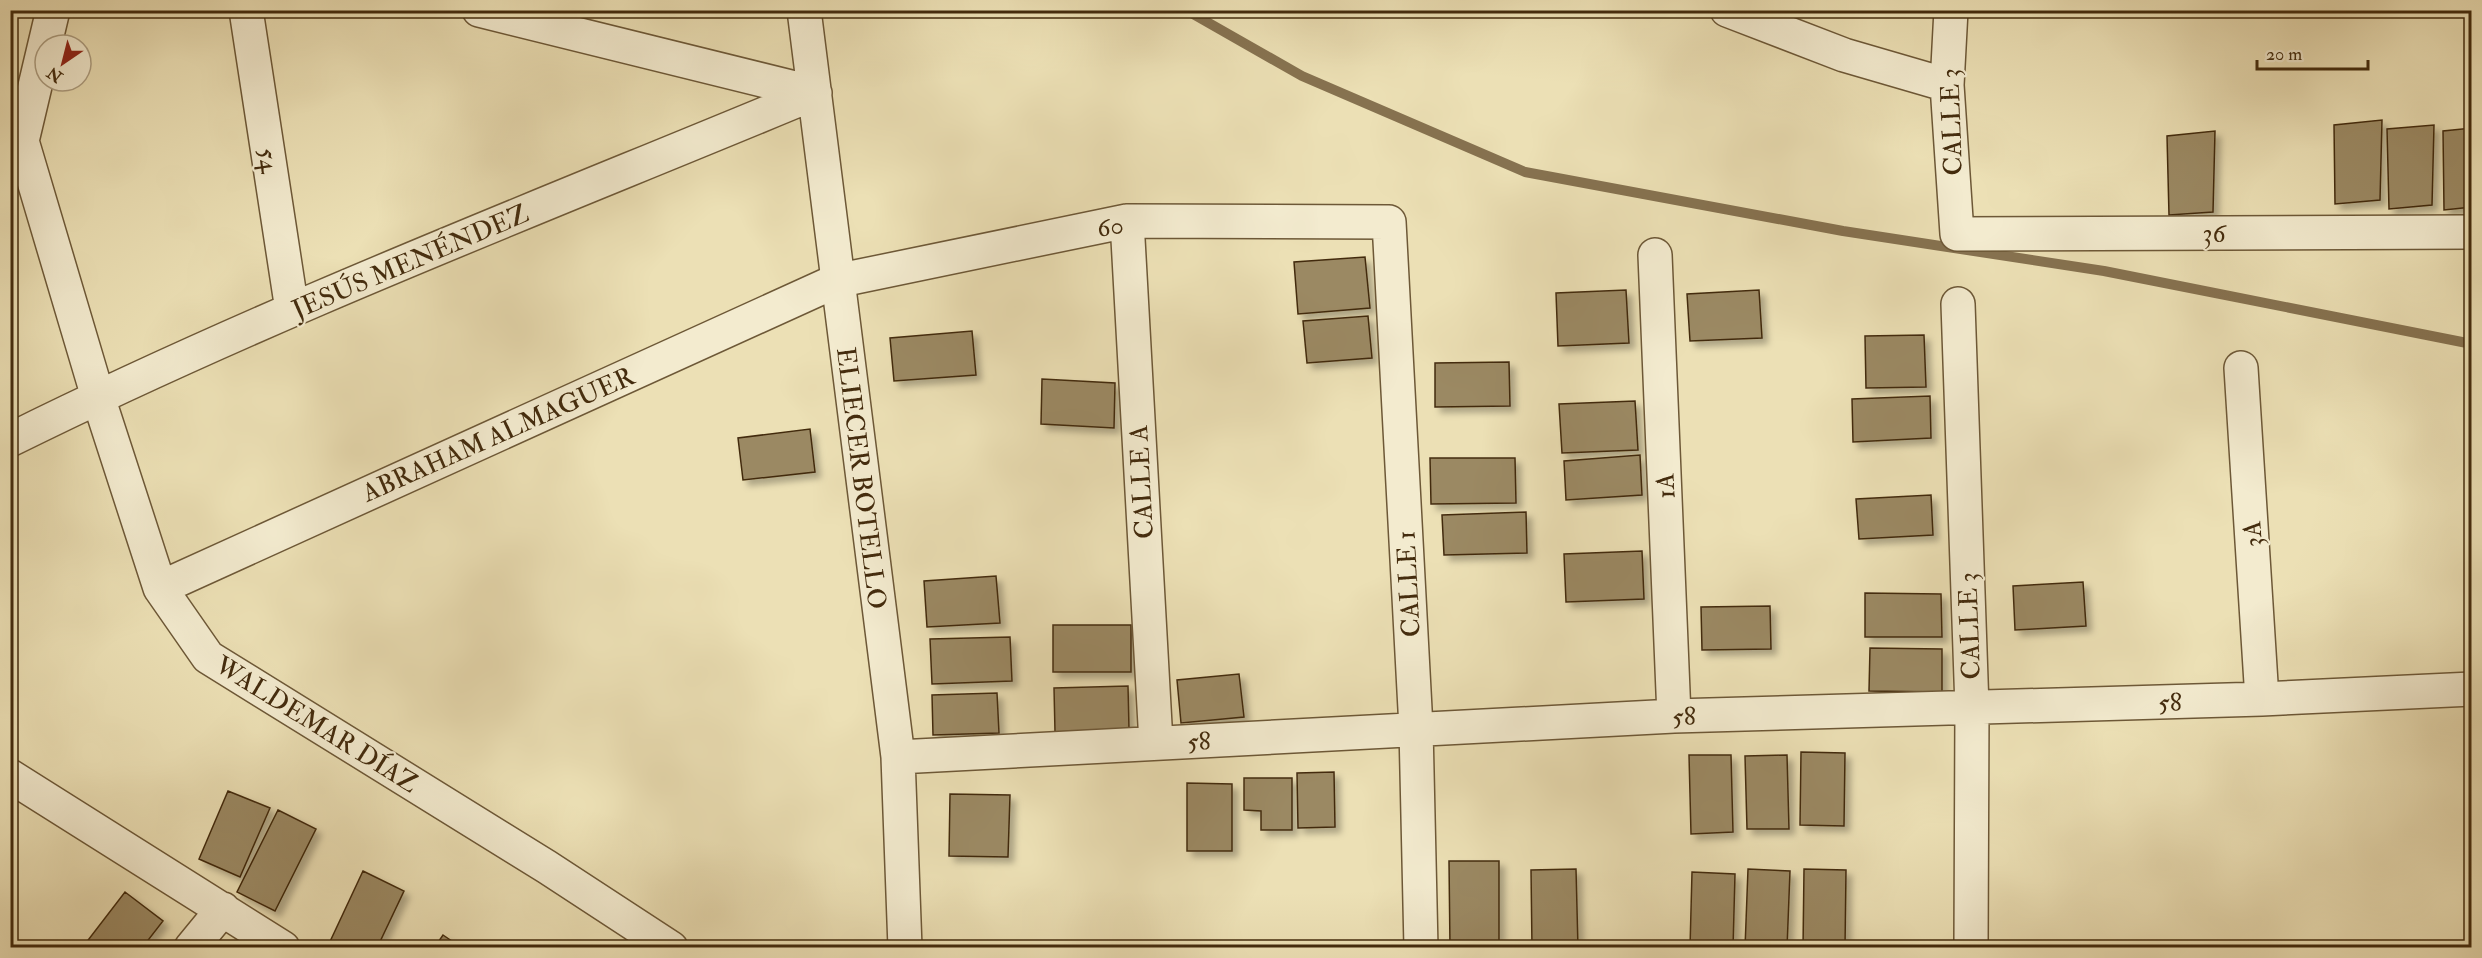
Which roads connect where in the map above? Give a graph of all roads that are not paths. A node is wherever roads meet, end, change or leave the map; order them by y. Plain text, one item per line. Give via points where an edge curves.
1 (53, 10) edge
2 (246, 10) edge
3 (479, 10) edge
4 (804, 10) edge
5 (1727, 10) edge
6 (1951, 10) edge
7 (1947, 85) junction
8 (816, 93) junction
9 (16, 129) edge
10 (1127, 221) junction
11 (1389, 222) joint
12 (2472, 232) edge
13 (1956, 234) joint
14 (1655, 255) dead end
15 (836, 281) junction
16 (1958, 304) dead end
17 (292, 310) junction
18 (2241, 368) dead end
19 (98, 397) junction
20 (10, 441) edge
21 (160, 588) junction
22 (2472, 689) edge
23 (2262, 699) junction
24 (1972, 708) junction
25 (1674, 716) junction
26 (1416, 728) junction
27 (1156, 743) junction
28 (898, 757) junction
29 (10, 776) edge
30 (223, 909) junction
31 (191, 948) edge
32 (284, 948) edge
33 (671, 948) edge
34 (905, 948) edge
35 (1421, 948) edge
36 (1971, 948) edge

1 - 9 street
2 - 17 street, 54
3 - 8 street
4 - 8 street, ELIECER BOTELLO
5 - 7 street via 1844,55
6 - 7 street, CALLE 3
7 - 13 street, CALLE 3
8 - 15 street, ELIECER BOTELLO
8 - 17 street, JESÚS MENÉNDEZ
9 - 19 street, WALDEMAR DÍAZ
10 - 11 street, 60
10 - 15 street, 60
10 - 27 street, CALLE A
11 - 26 street, CALLE 1
12 - 13 street, 36
14 - 25 street, 1A
15 - 21 street, ABRAHAM ALMAGUER
15 - 28 street, ELIECER BOTELLO
16 - 24 street, CALLE 3
17 - 19 street, JESÚS MENÉNDEZ
18 - 23 street, 3A
19 - 20 street, JESÚS MENÉNDEZ
19 - 21 street, WALDEMAR DÍAZ
21 - 33 street, WALDEMAR DÍAZ via 208,657
22 - 23 street, 58
23 - 24 street, 58
24 - 25 street, 58
24 - 36 street, CALLE 3
25 - 26 street, 58
26 - 27 street, 58
26 - 35 street, CALLE 1
27 - 28 street, 58
28 - 34 street, ELIECER BOTELLO
29 - 30 street
30 - 31 street
30 - 32 street

